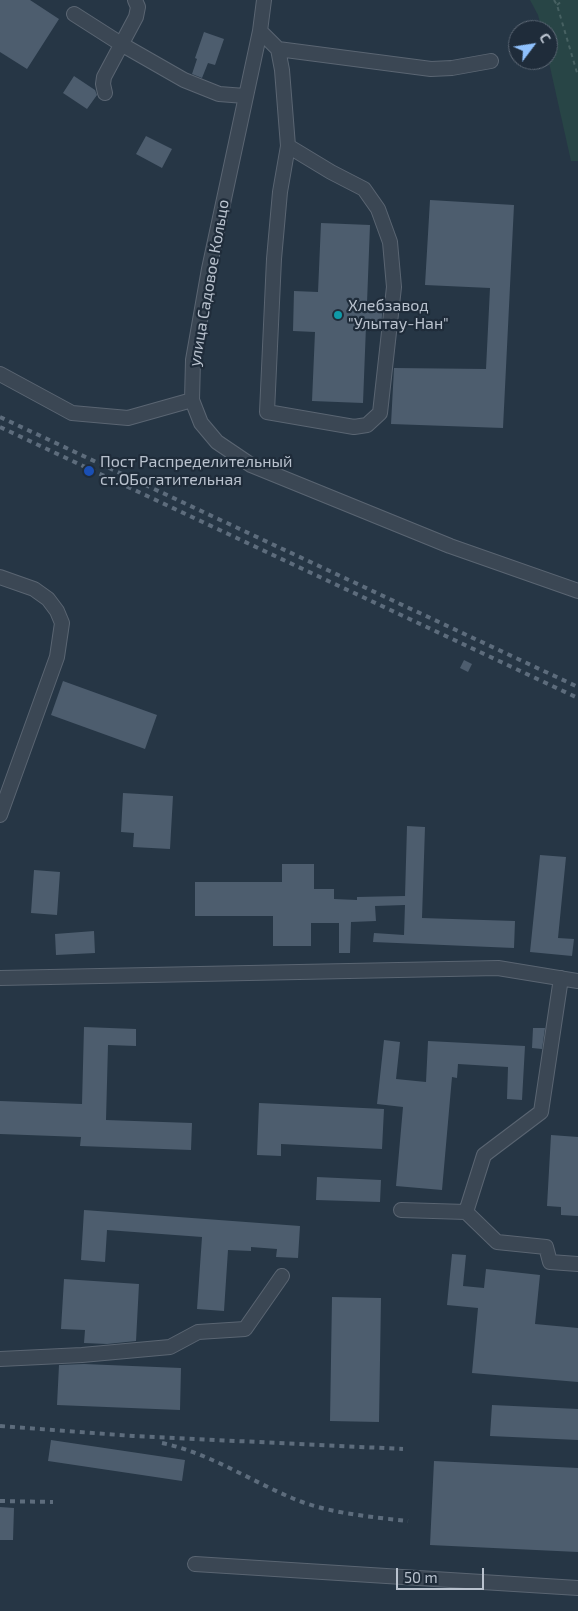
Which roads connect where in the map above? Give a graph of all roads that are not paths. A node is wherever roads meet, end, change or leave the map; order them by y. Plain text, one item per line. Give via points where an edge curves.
1 (135, 0) edge
2 (264, 0) edge
3 (74, 14) dead end
4 (260, 31) junction
5 (122, 44) junction
6 (278, 49) junction
7 (491, 62) dead end
8 (105, 93) dead end
9 (245, 96) junction
10 (288, 146) junction
11 (0, 374) edge
12 (192, 400) junction
13 (0, 577) edge
14 (578, 591) edge
15 (0, 815) edge
16 (0, 978) edge
17 (561, 978) junction
18 (578, 981) edge
19 (401, 1210) dead end
20 (466, 1212) junction
21 (578, 1264) edge
22 (282, 1276) dead end
23 (0, 1359) edge
24 (195, 1564) dead end
25 (578, 1588) edge

1 - 5 street via 138,7 136,17
2 - 4 street, улица Садовое Кольцо
3 - 5 street
4 - 6 street
4 - 9 street, улица Садовое Кольцо
5 - 8 street via 104,77
5 - 9 street via 209,91
6 - 7 street via 431,69
6 - 10 street
9 - 12 street, улица Садовое Кольцо via 193,360
10 - 10 street via 274,259 267,412 354,427 367,425 380,413 394,287 390,242 378,209 364,188
11 - 12 street via 72,413 128,418
12 - 14 street, улица Садовое Кольцо via 201,423 217,442 251,464 450,546
13 - 15 street via 34,588 48,599 62,623 57,657
16 - 17 street via 498,968
17 - 18 street
17 - 20 street via 541,1112 484,1154
19 - 20 street
20 - 21 street via 497,1242 546,1247 550,1262
22 - 23 street via 245,1329 198,1332 170,1347 82,1356
24 - 25 street

